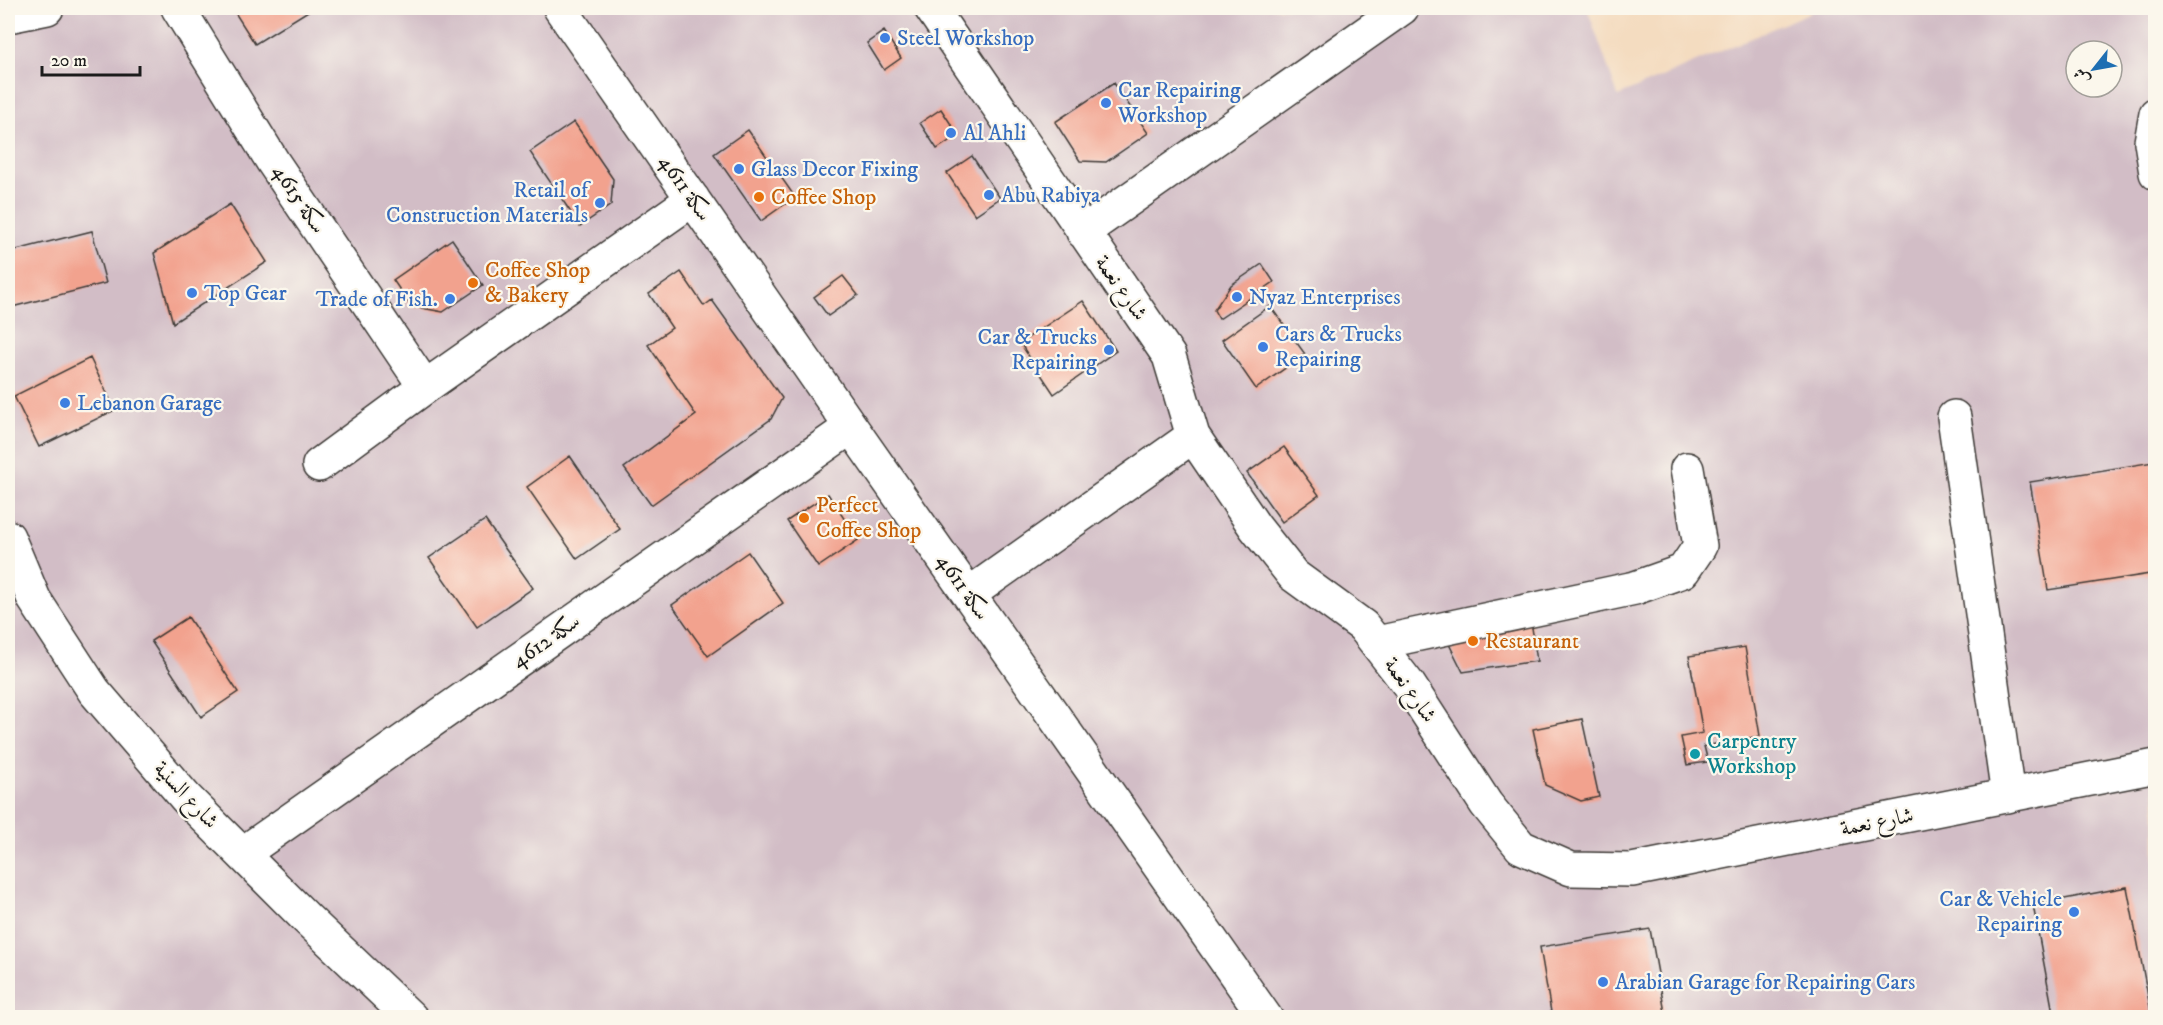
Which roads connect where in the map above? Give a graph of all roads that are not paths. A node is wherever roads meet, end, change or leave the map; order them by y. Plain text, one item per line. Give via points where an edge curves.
1 (47, 8) edge
2 (178, 8) edge
3 (560, 8) edge
4 (931, 8) edge
5 (1402, 8) edge
6 (8, 16) edge
7 (2156, 114) edge
8 (2156, 173) edge
9 (693, 199) junction
10 (1083, 232) junction
11 (425, 387) junction
12 (1954, 417) dead end
13 (851, 427) junction
14 (1193, 436) junction
15 (319, 465) dead end
16 (1687, 469) dead end
17 (8, 537) edge
18 (969, 594) junction
19 (1377, 643) junction
20 (2156, 766) edge
21 (2008, 796) junction
22 (242, 854) junction
23 (411, 1017) edge
24 (1266, 1017) edge

1 - 6 street
2 - 11 street, سكة 4615 via 273,162
3 - 9 street, سكة 4611
4 - 10 street, شارع نعمة
5 - 10 street
7 - 8 street via 2151,142
9 - 11 street
9 - 13 street, سكة 4611
10 - 14 street, شارع نعمة via 1169,356
11 - 15 street
12 - 21 street
13 - 18 street, سكة 4611
13 - 22 street, سكة 4612
14 - 18 street
14 - 19 street, شارع نعمة via 1293,575 1363,626
16 - 19 street via 1700,546 1683,571 1635,588
17 - 22 street, شارع السنية via 34,599 94,691 186,798
18 - 24 street, سكة 4611
19 - 21 street, شارع نعمة via 1409,684 1486,804 1521,847 1571,869 1632,870
20 - 21 street, شارع نعمة
22 - 23 street, شارع السنية

